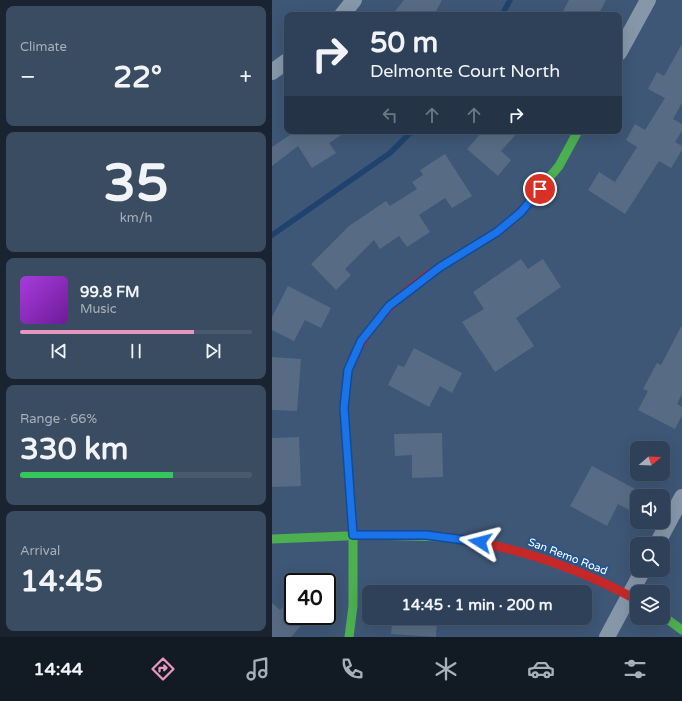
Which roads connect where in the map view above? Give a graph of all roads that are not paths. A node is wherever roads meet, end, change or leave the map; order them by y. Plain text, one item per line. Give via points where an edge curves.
1 (354, 0) edge
2 (648, 0) edge
3 (344, 12) edge
4 (622, 48) edge
5 (284, 63) edge
6 (272, 72) edge
7 (576, 134) edge
8 (682, 497) edge
9 (353, 535) junction
10 (661, 537) edge
11 (272, 539) edge
12 (630, 597) edge
13 (630, 602) edge
14 (670, 621) edge
15 (682, 630) edge
16 (349, 637) edge
17 (607, 637) edge

1 - 3 street
2 - 4 street
5 - 6 street
7 - 9 street via 559,166 521,212 497,232 440,267 389,306 361,341 348,370 344,408
8 - 10 street
9 - 11 street, San Remo Road
9 - 12 street, San Remo Road via 426,535 520,550 560,563
9 - 16 street via 353,606
13 - 17 street
14 - 15 street

